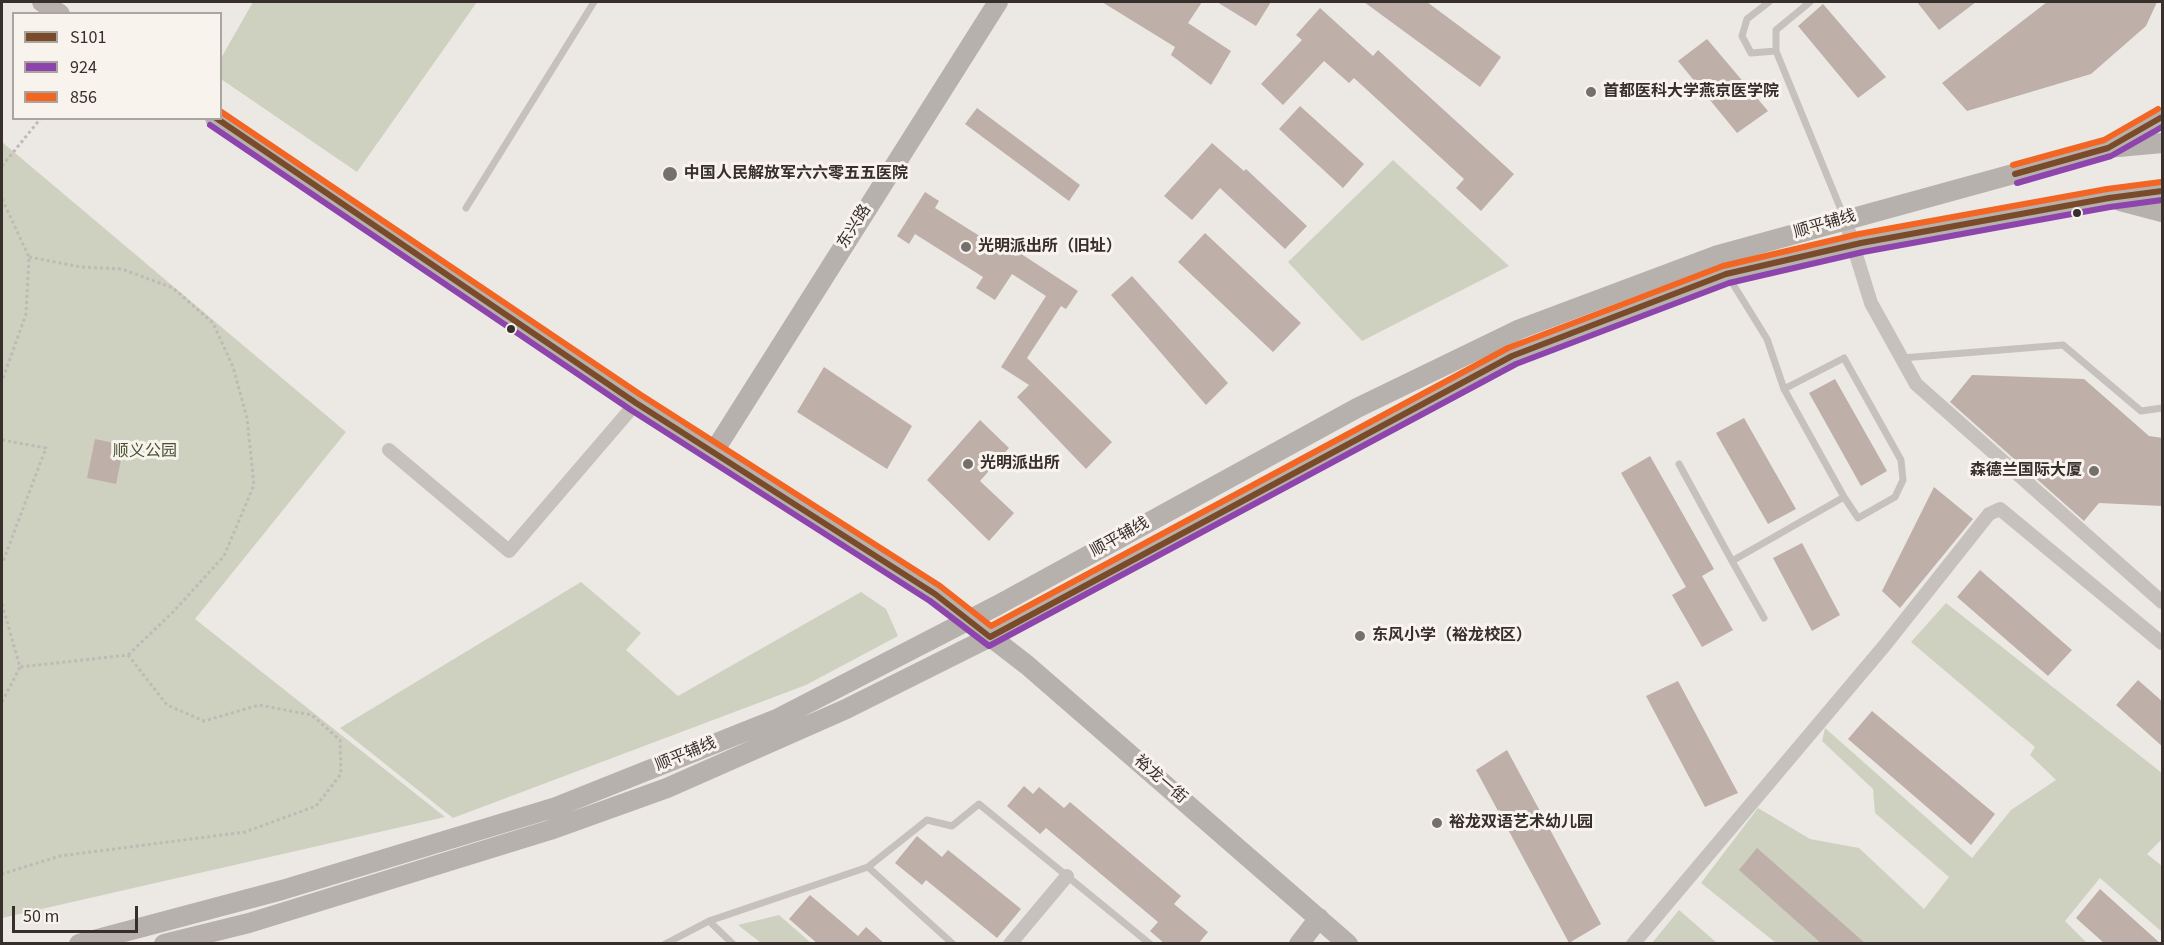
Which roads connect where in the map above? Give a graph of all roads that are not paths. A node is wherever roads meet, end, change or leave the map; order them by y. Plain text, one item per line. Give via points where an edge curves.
1 (42, 2) edge
2 (594, 2) edge
3 (998, 2) edge
4 (1769, 2) edge
5 (1810, 2) edge
6 (57, 12) edge
7 (1776, 51) junction
8 (2163, 117) edge
9 (218, 120) edge
10 (2163, 143) edge
11 (2108, 148) junction
12 (2163, 191) edge
13 (2109, 198) junction
14 (466, 208) dead end
15 (2163, 212) edge
16 (1845, 219) junction
17 (1853, 244) junction
18 (1715, 256) junction
19 (1726, 274) junction
20 (1902, 358) junction
21 (1784, 388) junction
22 (636, 403) junction
23 (2163, 408) edge
24 (388, 450) dead end
25 (713, 453) junction
26 (1679, 464) dead end
27 (1844, 497) junction
28 (1732, 561) junction
29 (2163, 602) edge
30 (1764, 618) dead end
31 (968, 620) junction
32 (990, 637) junction
33 (2163, 644) edge
34 (868, 867) junction
35 (1067, 876) junction
36 (1319, 918) junction
37 (709, 921) junction
38 (79, 944) edge
39 (164, 944) edge
40 (665, 944) edge
41 (733, 944) edge
42 (953, 944) edge
43 (1010, 944) edge
44 (1150, 944) edge
45 (1299, 944) edge
46 (1348, 944) edge
47 (1633, 944) edge

1 - 6 main road
2 - 14 lane
3 - 25 main road, 东兴路
4 - 7 lane via 1747,19 1742,36 1751,53
5 - 7 lane via 1776,30
7 - 16 lane
8 - 11 main road
9 - 22 main road, 裕龙一街
10 - 11 main road, 顺平辅线
11 - 16 main road, 顺平辅线
12 - 13 main road, 顺平辅线
13 - 15 main road
13 - 17 main road, 顺平辅线
16 - 17 street
16 - 18 main road, 顺平辅线
17 - 19 main road, 顺平辅线
17 - 20 street via 1871,303
18 - 19 lane
18 - 31 main road, 顺平辅线 via 1520,329 1357,408
19 - 21 lane via 1767,339
19 - 32 main road, 顺平辅线 via 1512,356
20 - 23 lane via 2063,345 2141,411
20 - 29 street via 1916,384
21 - 27 lane
21 - 27 lane via 1844,358 1901,460 1903,480 1895,497 1858,518
22 - 24 street via 509,551
22 - 25 main road, 裕龙一街
25 - 31 main road, 裕龙一街 via 935,594
26 - 28 lane
27 - 28 lane
28 - 30 lane
31 - 32 main road, 裕龙一街
31 - 38 main road, 顺平辅线 via 779,718 556,807 282,890
32 - 36 main road, 裕龙一街
32 - 39 main road, 顺平辅线 via 846,709 656,791 550,830 249,923
33 - 47 street via 2001,509 1989,514 1885,645
34 - 35 lane via 927,820 952,826 979,804
34 - 37 lane
34 - 42 lane
35 - 43 street
35 - 44 lane
36 - 45 main road
36 - 46 main road, 裕龙一街
37 - 40 lane
37 - 41 lane

